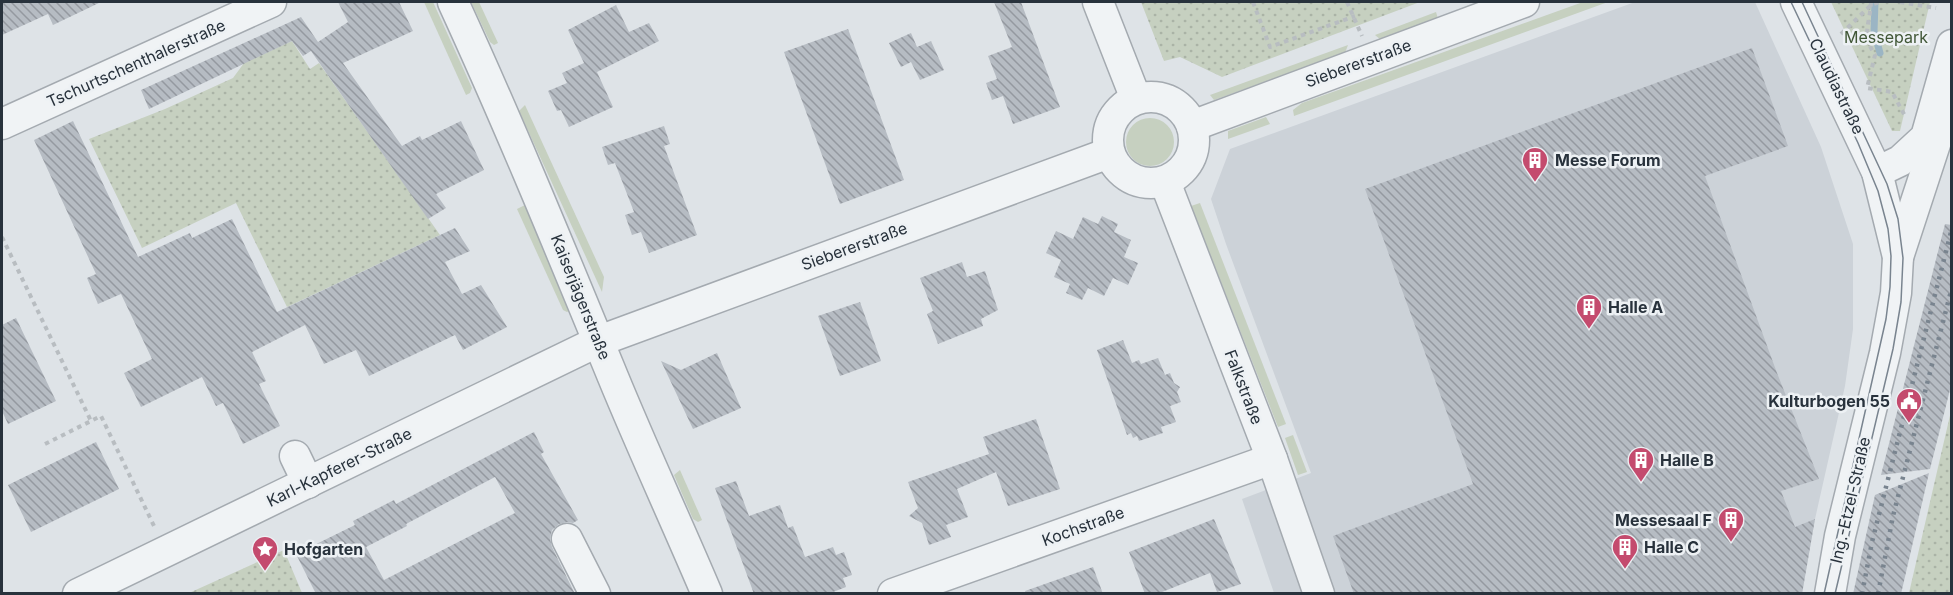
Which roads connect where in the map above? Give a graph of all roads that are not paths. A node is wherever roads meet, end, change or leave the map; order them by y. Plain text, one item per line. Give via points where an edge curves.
1 (271, 2) edge
2 (453, 2) edge
3 (1098, 2) edge
4 (1524, 2) edge
5 (1796, 2) edge
6 (1950, 53) edge
7 (1952, 92) edge
8 (1136, 99) junction
9 (2, 124) edge
10 (1192, 126) junction
11 (1109, 153) junction
12 (1877, 172) junction
13 (1166, 182) junction
14 (1898, 257) junction
15 (599, 341) junction
16 (295, 456) dead end
17 (1272, 459) junction
18 (308, 483) junction
19 (567, 539) dead end
20 (78, 594) edge
21 (595, 594) edge
22 (707, 594) edge
23 (893, 594) edge
24 (1319, 594) edge
25 (1830, 594) edge

1 - 9 street, Tschurtschenthalerstraße
2 - 15 street, Kaiserjägerstraße
3 - 8 street
4 - 10 street, Siebererstraße
5 - 12 street, Claudiastraße
6 - 12 street via 1926,137 1900,161
7 - 14 street
8 - 10 street via 1163,98 1176,104
8 - 11 street via 1113,121 1107,140
10 - 13 street via 1195,139 1190,159 1178,175
11 - 13 street via 1125,176 1151,184
11 - 15 street, Siebererstraße
12 - 14 street, Ing.-Etzel-Straße
13 - 17 street, Falkstraße
14 - 25 street, Ing.-Etzel-Straße via 1885,353 1840,536
15 - 18 street, Karl-Kapferer-Straße
15 - 22 street, Kaiserjägerstraße
16 - 18 street
17 - 23 street, Kochstraße
17 - 24 street, Falkstraße
18 - 20 street, Karl-Kapferer-Straße
19 - 21 street

